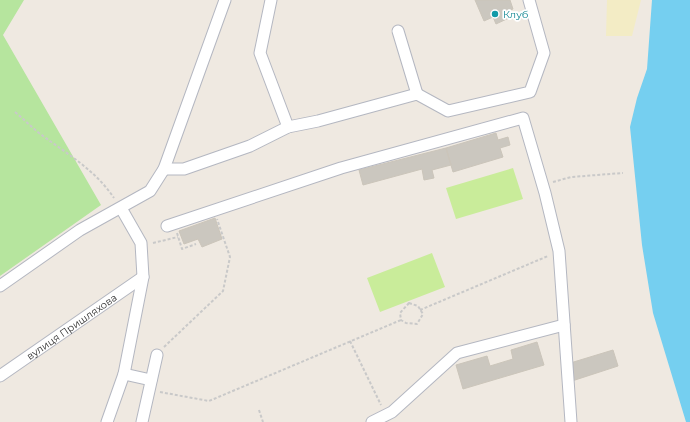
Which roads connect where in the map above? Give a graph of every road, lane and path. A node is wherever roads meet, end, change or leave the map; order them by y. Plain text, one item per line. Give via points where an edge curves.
1 (225, 0) edge
2 (271, 0) edge
3 (529, 0) edge
4 (398, 31) dead end
5 (418, 94) junction
6 (15, 112) dead end
7 (288, 127) junction
8 (164, 169) junction
9 (623, 173) dead end
10 (543, 186) junction
11 (120, 208) junction
12 (214, 211) junction
13 (171, 225) joint
14 (178, 237) junction
15 (142, 243) junction
16 (196, 244) dead end
17 (558, 251) junction
18 (143, 277) junction
19 (0, 286) edge
20 (420, 310) junction
21 (401, 320) junction
22 (564, 325) junction
23 (350, 341) junction
24 (157, 355) joint
25 (124, 374) junction
26 (0, 376) edge
27 (150, 385) junction
28 (259, 410) dead end
29 (392, 412) junction
30 (107, 422) edge
31 (142, 422) edge
32 (263, 422) edge
33 (372, 422) edge
34 (571, 422) edge

1 - 8 street
2 - 7 street via 260,52
3 - 5 street via 544,53 530,92 448,111
4 - 5 street
5 - 7 street
6 - 11 path via 84,165 104,184
7 - 8 street via 250,146 184,170
8 - 11 street via 150,191
9 - 10 path via 571,177
10 - 12 street via 523,118 341,168
10 - 17 street
11 - 15 street
11 - 19 street via 80,230
12 - 13 street
12 - 24 path via 230,257 223,291
13 - 14 path
14 - 15 path via 158,244
14 - 16 path via 182,249
15 - 18 street
17 - 20 path
17 - 22 street
18 - 25 street
18 - 26 street, вулиця Пришляхова
20 - 21 path via 423,314 417,324
20 - 21 path via 418,306 409,303 400,313
21 - 23 path
22 - 29 street via 458,353
22 - 34 street
23 - 27 path via 209,401
23 - 29 path via 382,407
24 - 27 street
25 - 27 street
25 - 30 street
27 - 31 street
28 - 32 path
29 - 33 street

